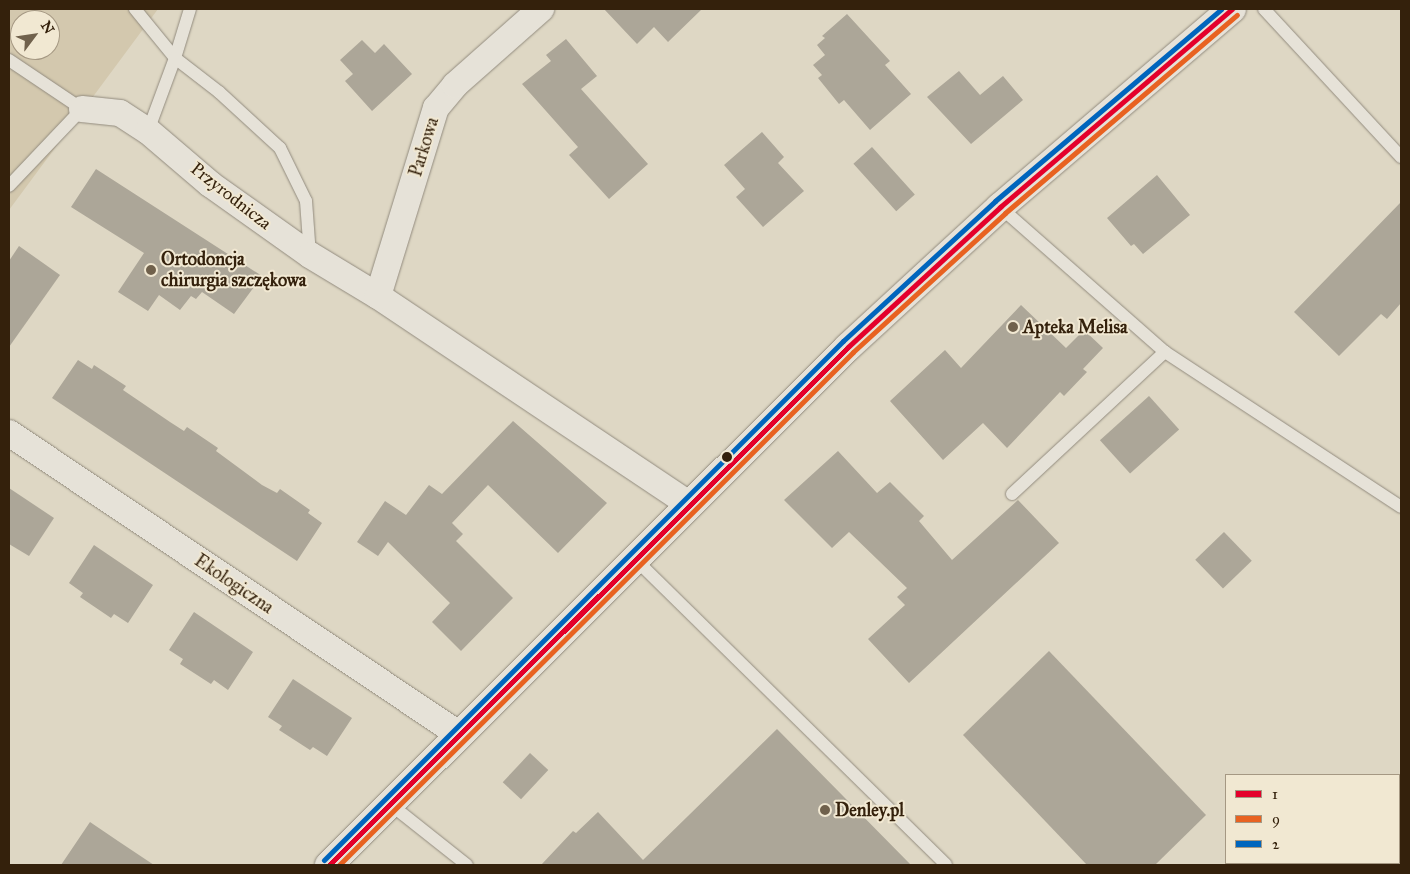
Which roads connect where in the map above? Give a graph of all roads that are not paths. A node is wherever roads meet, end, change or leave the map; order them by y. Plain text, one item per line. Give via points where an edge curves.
1 (136, 9) edge
2 (190, 9) edge
3 (541, 9) edge
4 (1232, 9) edge
5 (1264, 9) edge
6 (175, 58) junction
7 (9, 60) edge
8 (82, 109) junction
9 (148, 130) junction
10 (1401, 157) edge
11 (9, 186) edge
12 (1000, 207) junction
13 (310, 255) junction
14 (378, 296) junction
15 (1165, 352) junction
16 (9, 434) edge
17 (1012, 494) dead end
18 (689, 504) junction
19 (1401, 507) edge
20 (635, 558) junction
21 (460, 735) junction
22 (390, 804) junction
23 (329, 865) edge
24 (467, 865) edge
25 (946, 865) edge

1 - 6 lane
2 - 6 lane
3 - 14 street, Parkowa via 455,85 436,108
4 - 12 main road
5 - 10 lane
6 - 9 lane
6 - 13 lane via 219,92 280,148 306,201
7 - 8 lane
8 - 9 street, Przyrodnicza via 120,113
8 - 11 lane
9 - 13 street, Przyrodnicza via 210,184
12 - 15 lane
12 - 18 main road via 848,346
13 - 14 street, Przyrodnicza
14 - 18 street, Przyrodnicza
15 - 17 lane
15 - 19 lane
16 - 21 street, Ekologiczna
18 - 20 main road
20 - 21 main road
20 - 25 lane
21 - 22 main road
22 - 23 main road
22 - 24 lane

